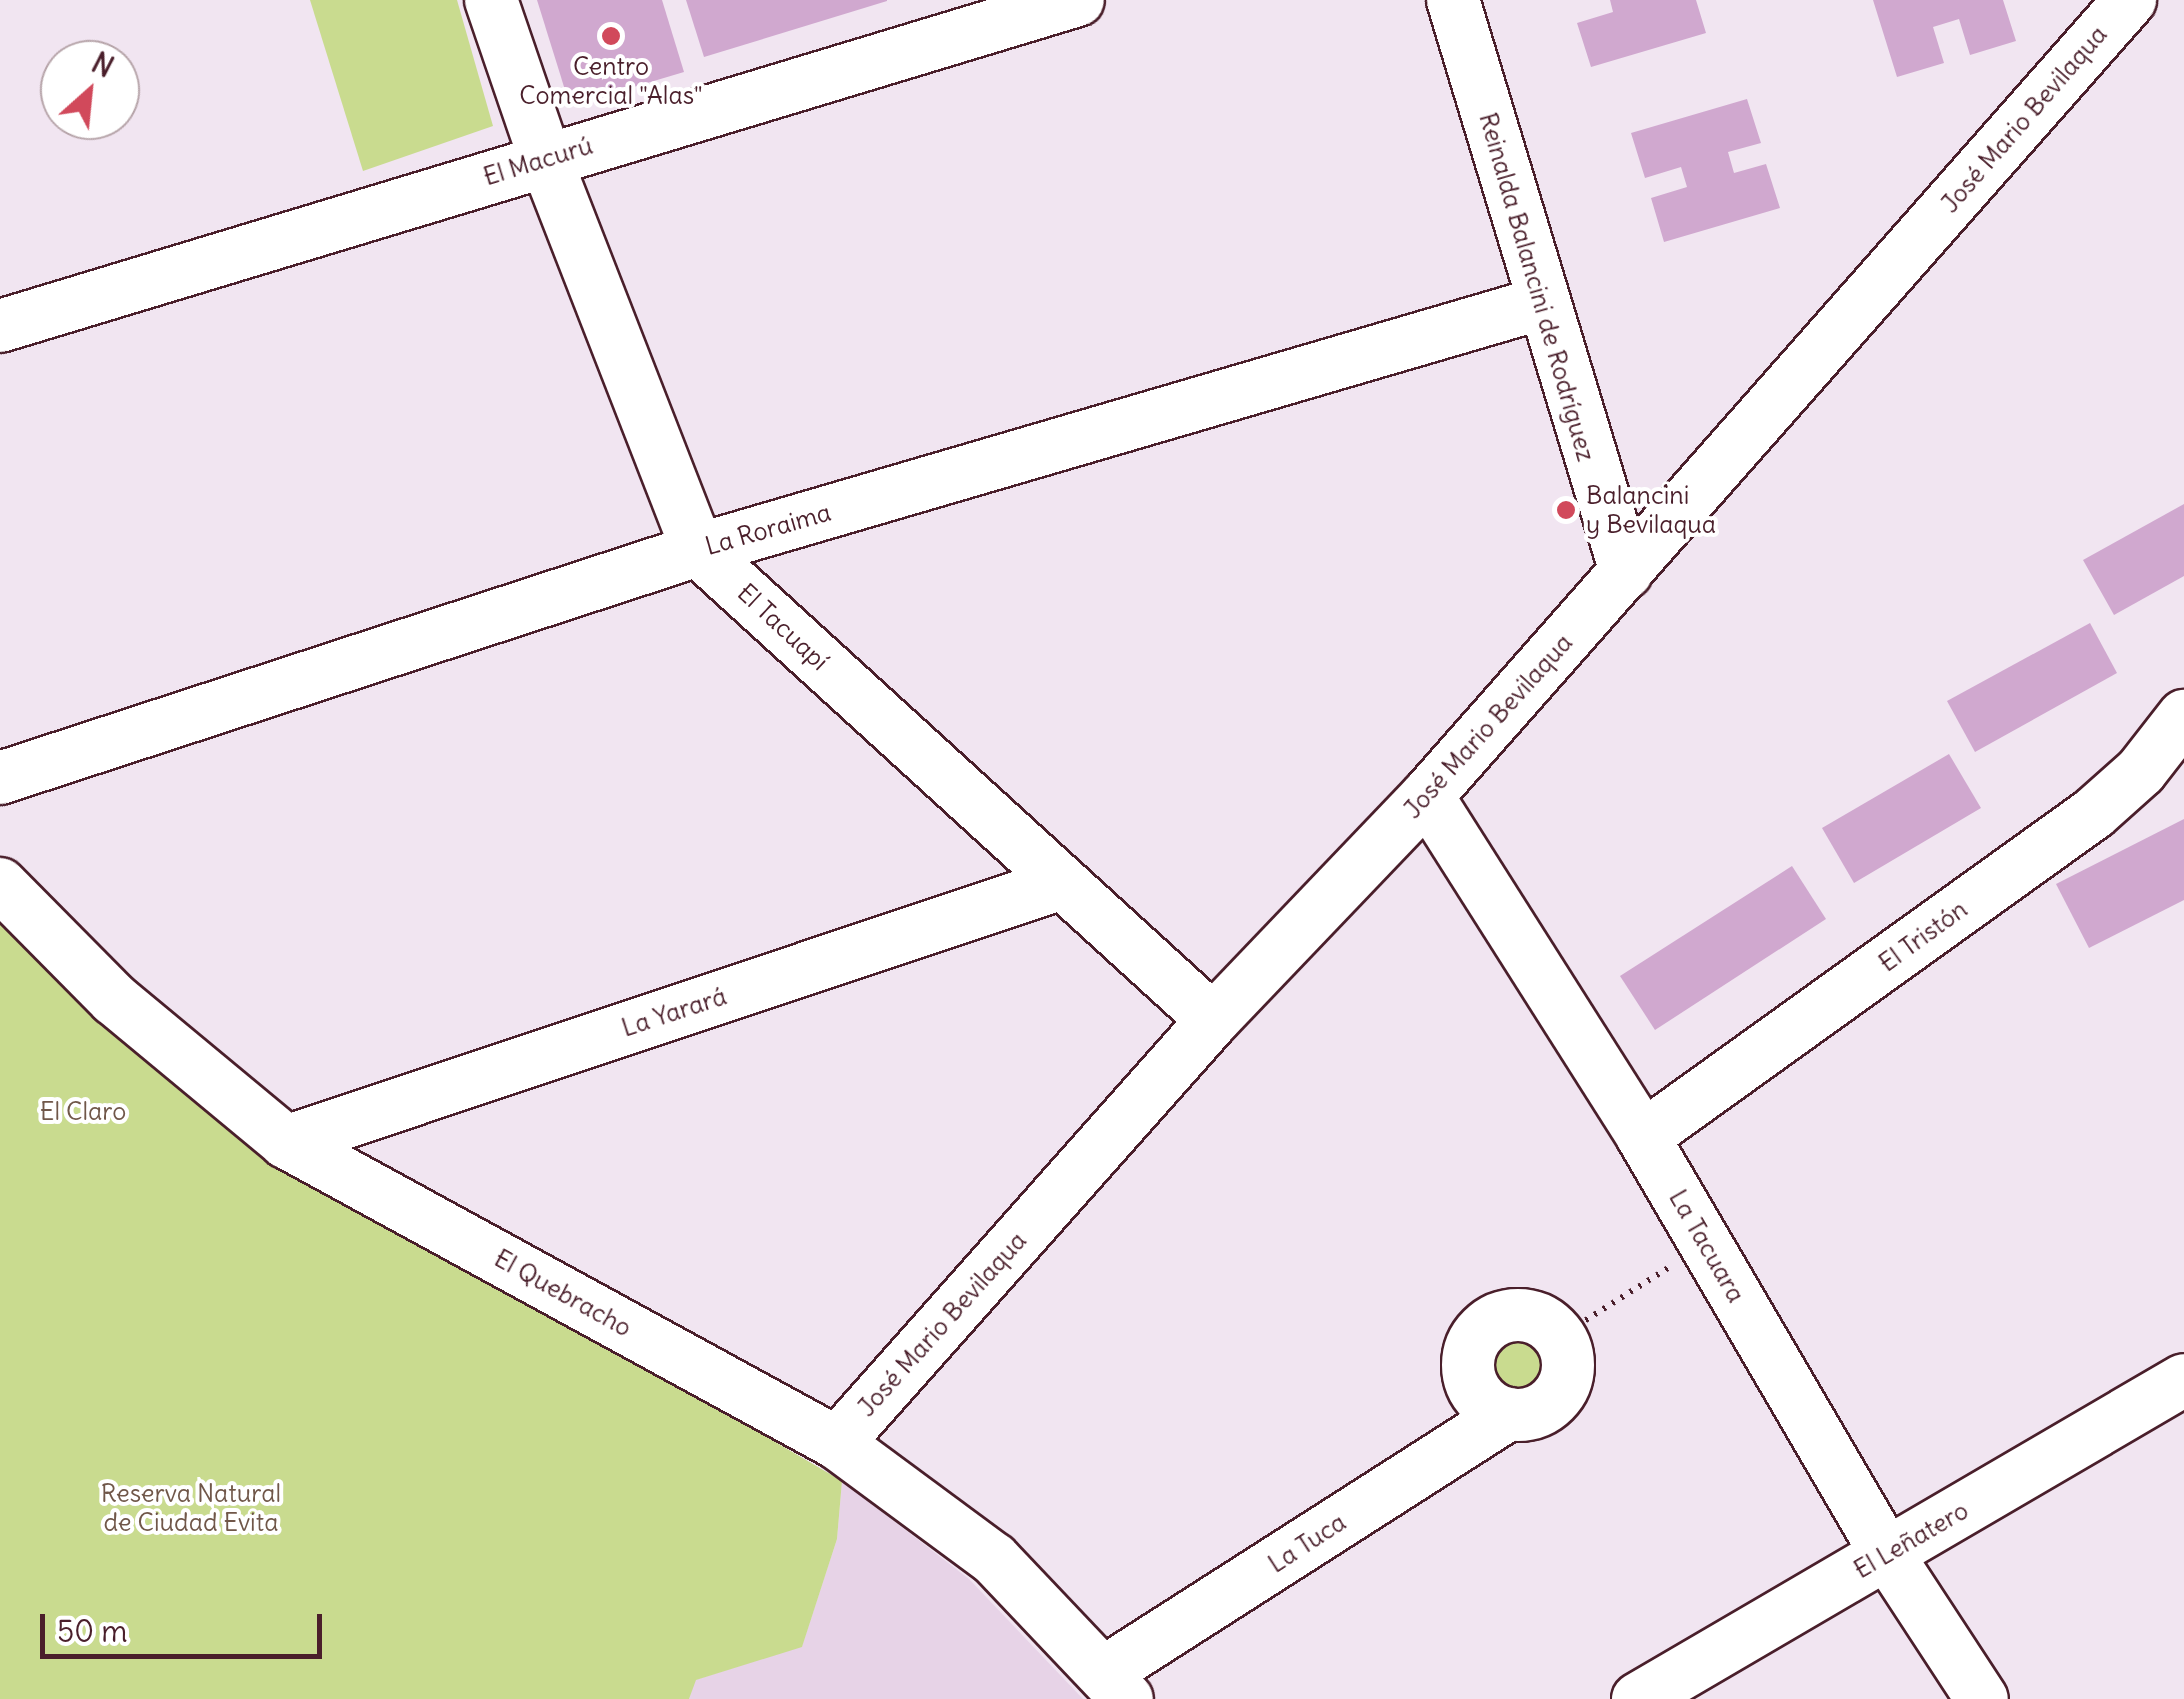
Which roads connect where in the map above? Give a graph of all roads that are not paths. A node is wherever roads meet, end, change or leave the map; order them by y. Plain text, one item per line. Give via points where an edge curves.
1 (491, 0) edge
2 (1078, 0) edge
3 (1453, 0) edge
4 (2130, 0) edge
5 (2078, 24) edge
6 (545, 158) junction
7 (1542, 303) junction
8 (0, 326) edge
9 (698, 550) junction
10 (1626, 572) junction
11 (2184, 716) edge
12 (0, 778) edge
13 (1427, 796) junction
14 (1062, 883) junction
15 (0, 884) edge
16 (1213, 1020) junction
17 (1644, 1137) junction
18 (286, 1142) junction
19 (2184, 1380) edge
20 (1508, 1414) junction
21 (836, 1442) junction
22 (1886, 1554) junction
23 (1116, 1685) edge
24 (1638, 1699) edge
25 (1982, 1699) edge

1 - 6 street, El Tacuapí
2 - 6 street, El Macurú
3 - 7 street, Reinalda Balancini de Rodríguez
4 - 5 street, José Mario Bevilaqua
5 - 10 street, José Mario Bevilaqua
6 - 8 street, El Macurú
6 - 9 street, El Tacuapí
7 - 9 street, La Roraima
7 - 10 street, Reinalda Balancini de Rodríguez
9 - 12 street, La Roraima
9 - 14 street, El Tacuapí
10 - 13 street, José Mario Bevilaqua
11 - 17 street, El Tristón via 2141,771 2094,813
13 - 16 street, José Mario Bevilaqua
13 - 17 street, La Tacuara
14 - 16 street, El Tacuapí
14 - 18 street, La Yarará
15 - 18 street, El Quebracho via 114,999
16 - 21 street, José Mario Bevilaqua
17 - 22 street, La Tacuara
18 - 21 street, El Quebracho
19 - 22 street, El Leñatero
20 - 20 street, La Tuca via 1480,1398 1468,1368 1475,1338 1486,1325 1516,1314 1544,1322 1568,1358 1562,1388 1540,1410
20 - 23 street, La Tuca
21 - 23 street, El Quebracho via 994,1560
22 - 24 street, El Leñatero
22 - 25 street, La Tacuara

